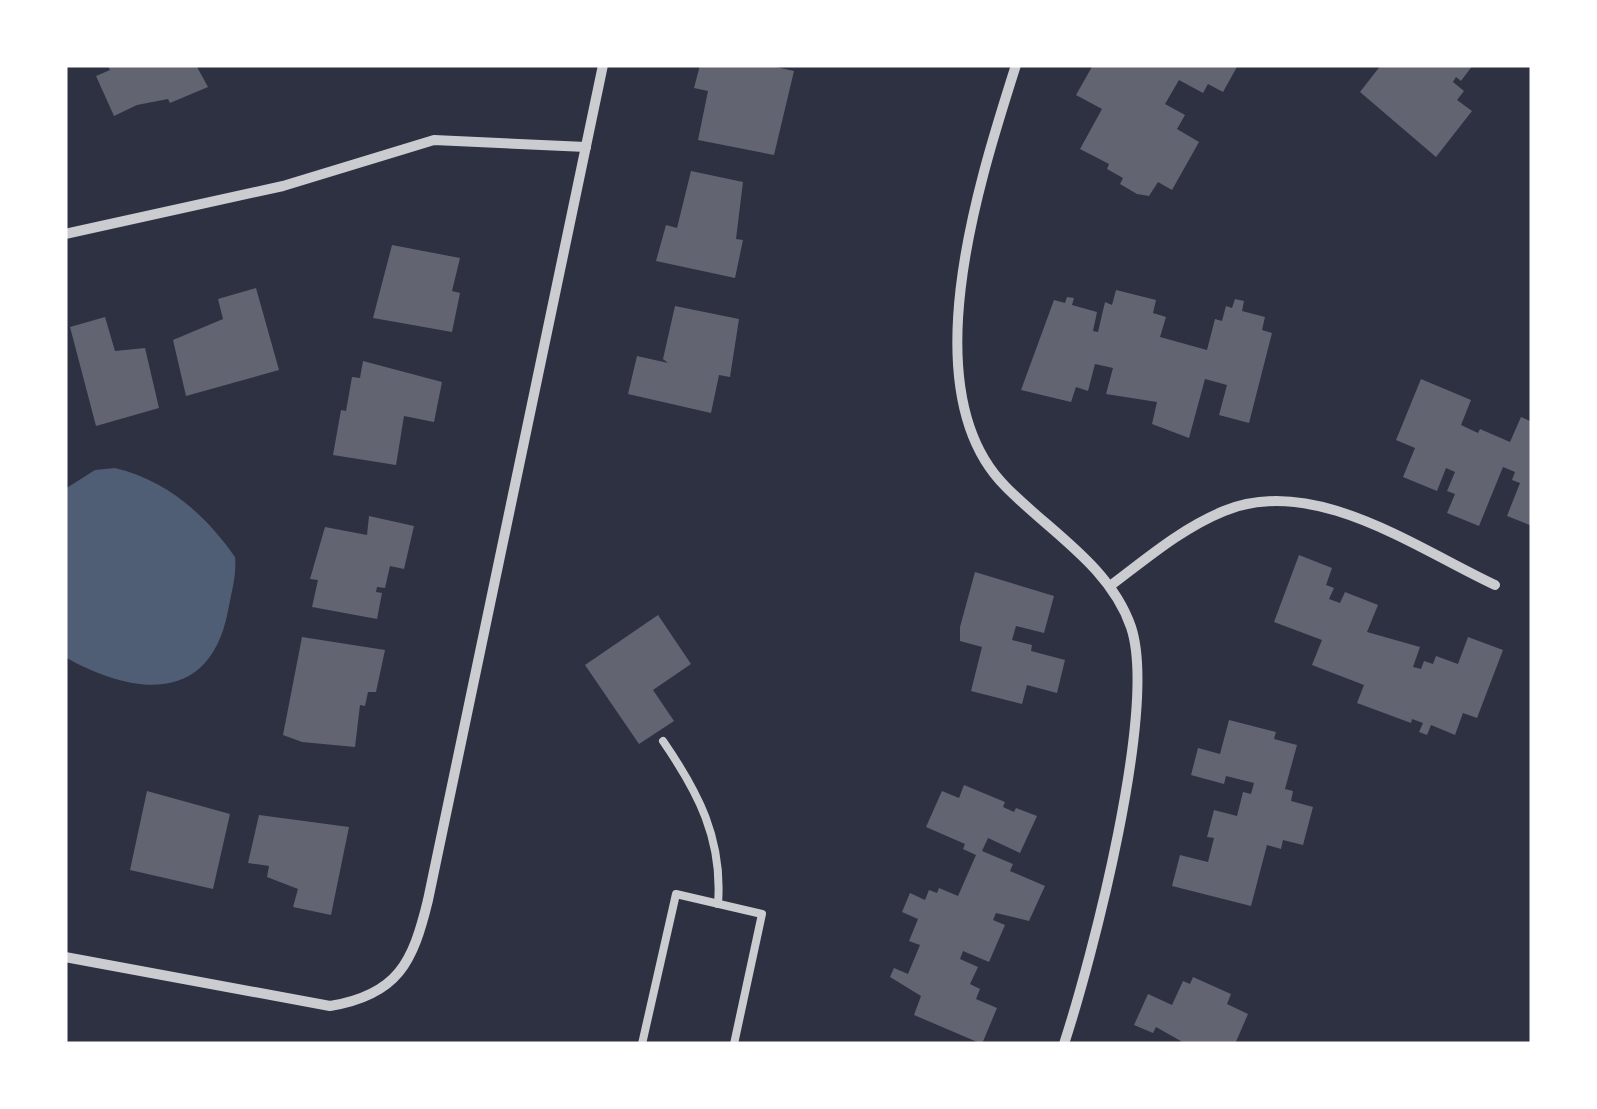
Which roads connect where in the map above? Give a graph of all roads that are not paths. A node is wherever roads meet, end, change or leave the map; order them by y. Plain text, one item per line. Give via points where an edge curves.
1 (603, 65) edge
2 (1016, 65) edge
3 (586, 147) junction
4 (65, 234) edge
5 (1495, 585) dead end
6 (1110, 586) junction
7 (663, 740) dead end
8 (718, 904) junction
9 (65, 957) edge
10 (642, 1044) edge
11 (734, 1044) edge
12 (1064, 1044) edge

1 - 3 street
2 - 6 street via 988,152 966,262 958,332 966,424 1002,484
3 - 4 street via 434,140 283,186
3 - 9 street via 422,928 403,971 355,1002 330,1006
5 - 6 street via 1326,505 1274,498 1225,510
6 - 12 street via 1131,628 1140,692 1091,946
7 - 8 lane via 710,824 721,872
8 - 10 lane via 676,894
8 - 11 lane via 762,914

